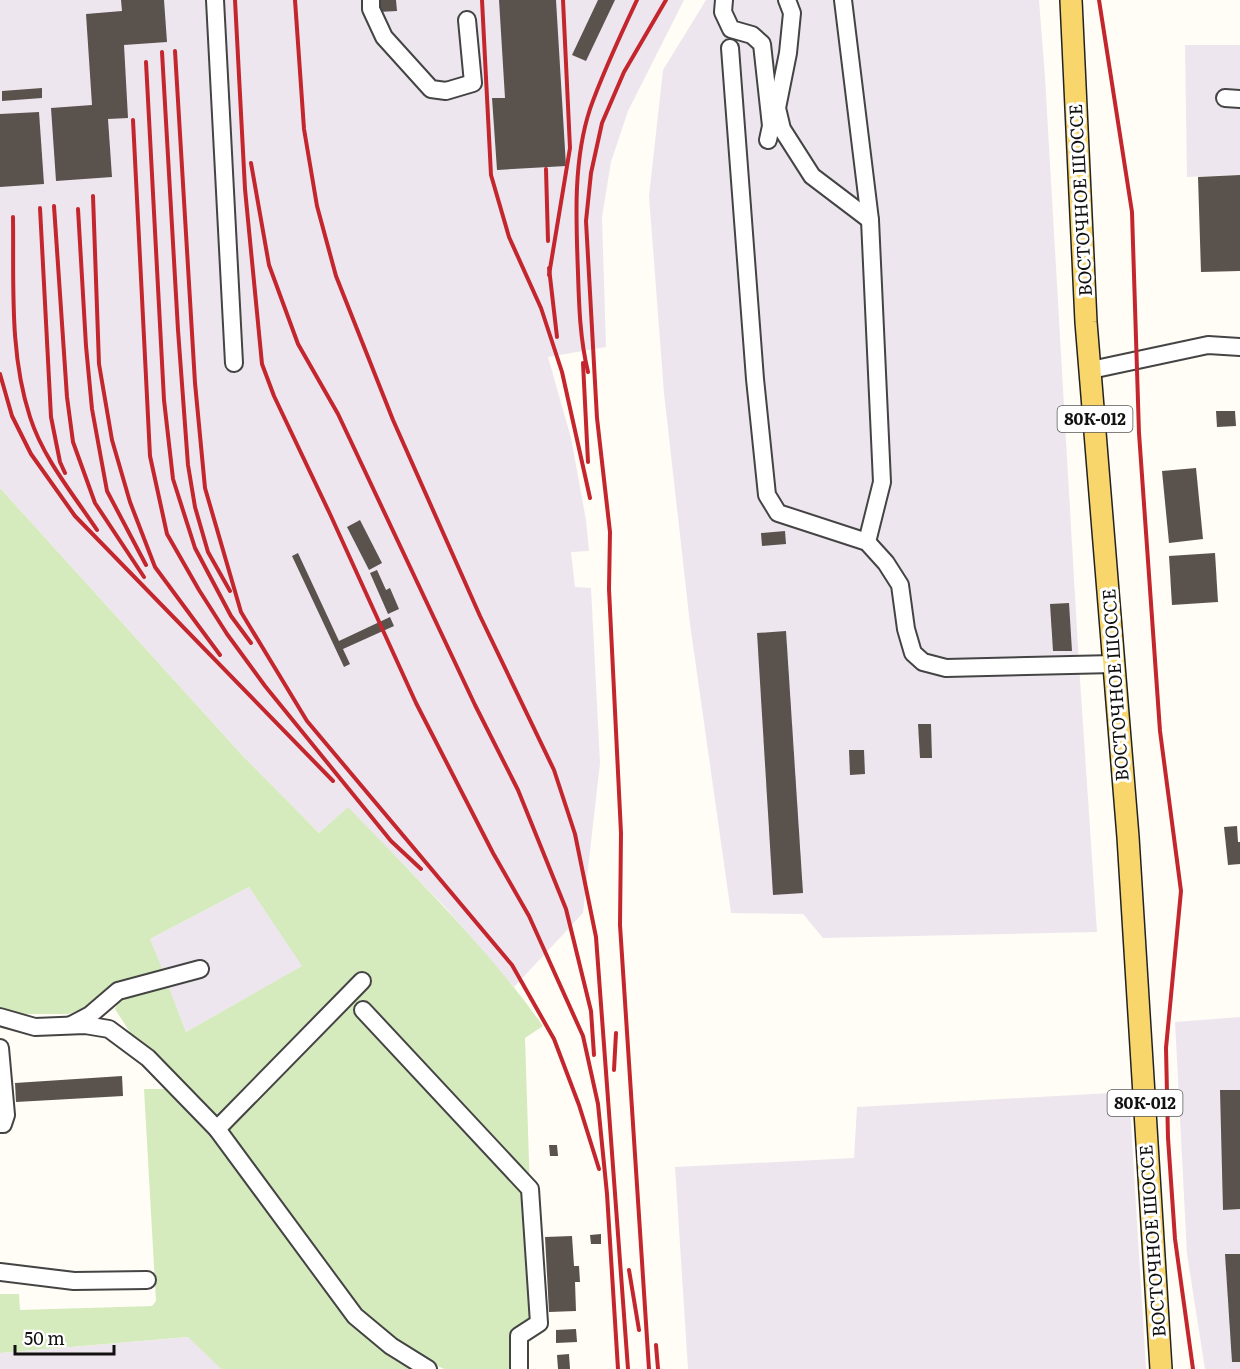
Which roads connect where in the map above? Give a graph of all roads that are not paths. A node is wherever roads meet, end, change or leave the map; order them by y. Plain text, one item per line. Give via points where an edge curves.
1 (215, 0) edge
2 (371, 0) edge
3 (724, 0) edge
4 (787, 0) edge
5 (843, 0) edge
6 (1071, 0) edge
7 (467, 20) dead end
8 (730, 48) dead end
9 (768, 140) dead end
10 (870, 220) junction
11 (1240, 346) edge
12 (234, 363) dead end
13 (1091, 370) junction
14 (867, 542) junction
15 (1114, 664) junction
16 (200, 969) dead end
17 (362, 981) dead end
18 (363, 1010) dead end
19 (2, 1021) edge
20 (70, 1026) junction
21 (0, 1048) edge
22 (0, 1124) edge
23 (217, 1129) junction
24 (0, 1272) edge
25 (147, 1280) dead end
26 (428, 1369) edge
27 (519, 1369) edge
28 (1161, 1369) edge

1 - 12 street
2 - 7 street via 384,37 431,89 446,92 473,83
3 - 9 street via 723,12 731,29 752,35 762,44 771,126
4 - 10 street via 792,13 789,52 777,108 782,129 812,176
5 - 10 street
6 - 13 main road, ВОСТОЧНОЕ ШОССЕ / 80К-012
8 - 14 street via 767,495 778,513
10 - 14 street via 882,482
11 - 13 street via 1208,345
13 - 15 main road, ВОСТОЧНОЕ ШОССЕ / 80К-012
14 - 15 street via 900,585 913,653 923,662 946,668
15 - 28 main road, ВОСТОЧНОЕ ШОССЕ / 80К-012
16 - 20 street via 118,991
17 - 23 street
18 - 27 street via 530,1189 539,1323 519,1335
19 - 20 street via 35,1027
20 - 23 street via 109,1029 148,1058
21 - 22 street via 6,1115
23 - 26 street via 355,1316 391,1346
24 - 25 street via 74,1281

